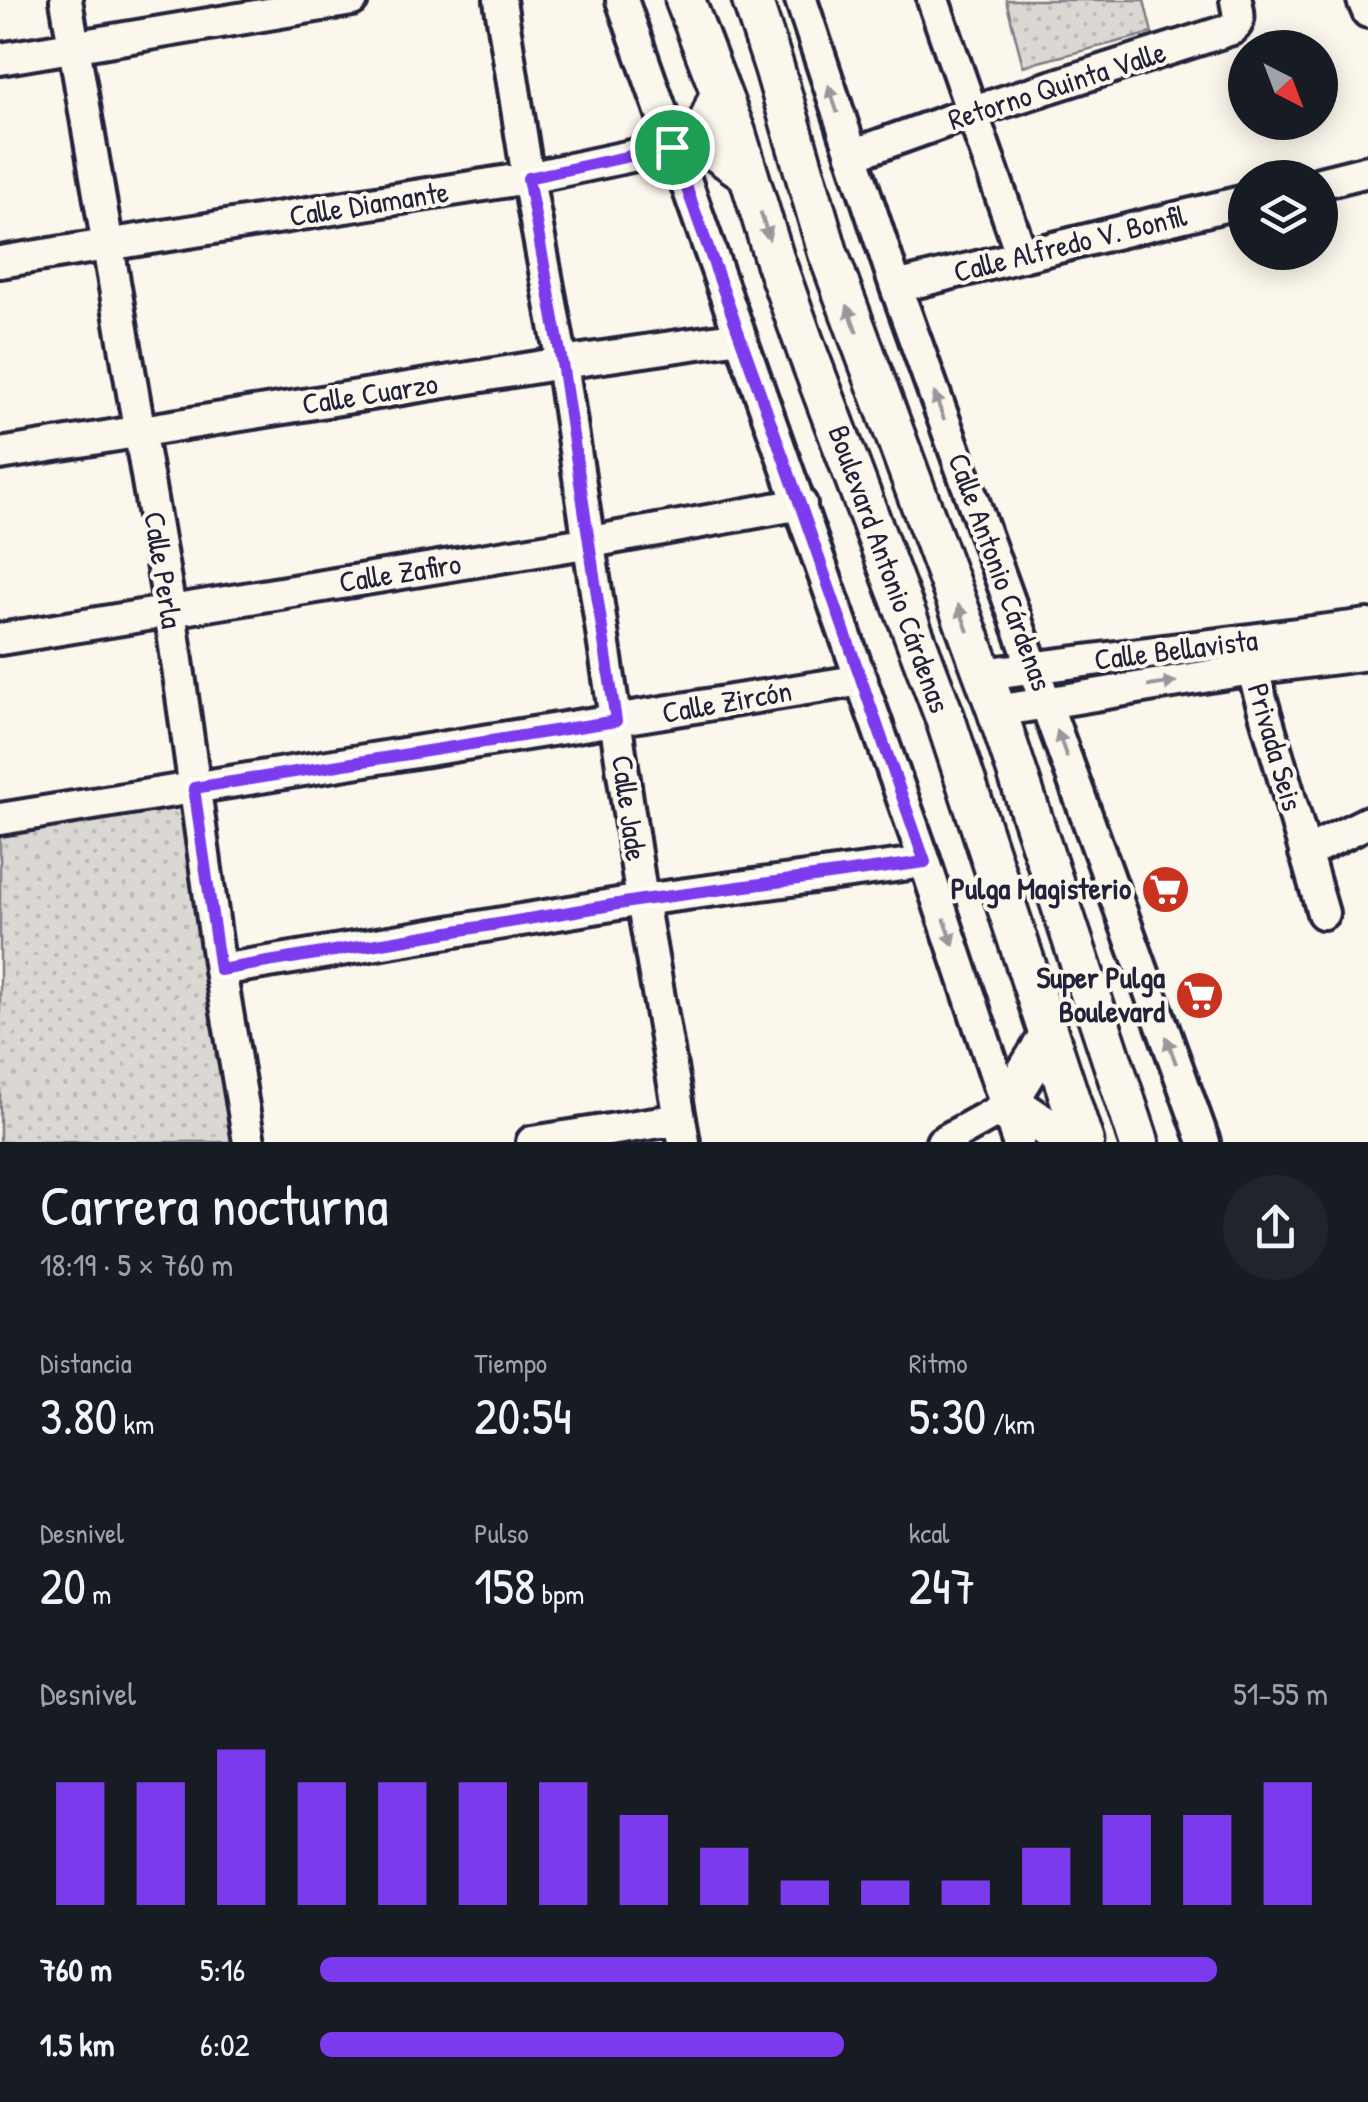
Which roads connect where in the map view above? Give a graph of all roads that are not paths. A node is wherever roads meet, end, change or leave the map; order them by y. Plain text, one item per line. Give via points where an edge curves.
1 (66, 0) edge
2 (352, 0) edge
3 (500, 0) edge
4 (622, 0) edge
5 (685, 0) edge
6 (752, 0) edge
7 (801, 0) edge
8 (933, 0) edge
9 (1236, 0) edge
10 (1362, 0) edge
11 (1368, 12) edge
12 (73, 47) junction
13 (0, 59) edge
14 (774, 67) junction
15 (972, 112) junction
16 (703, 140) junction
17 (852, 155) junction
18 (1368, 171) edge
19 (528, 178) junction
20 (1338, 178) edge
21 (1228, 205) edge
22 (108, 245) junction
23 (828, 253) junction
24 (1022, 256) junction
25 (0, 262) edge
26 (896, 287) junction
27 (740, 337) junction
28 (562, 363) junction
29 (140, 430) junction
30 (0, 454) edge
31 (800, 504) junction
32 (590, 542) junction
33 (170, 610) junction
34 (1368, 625) edge
35 (0, 639) edge
36 (1368, 654) edge
37 (1248, 655) junction
38 (1035, 668) junction
39 (983, 674) junction
40 (862, 680) junction
41 (1047, 703) junction
42 (997, 711) junction
43 (616, 721) junction
44 (194, 788) junction
45 (0, 820) edge
46 (1368, 822) edge
47 (1305, 852) junction
48 (925, 862) junction
49 (642, 900) junction
50 (1323, 912) dead end
51 (220, 970) junction
52 (1049, 1036) junction
53 (1011, 1125) edge
54 (682, 1130) edge
55 (249, 1142) edge
56 (532, 1142) edge
57 (942, 1142) edge
58 (1068, 1142) edge
59 (1084, 1142) edge
60 (1139, 1142) edge
61 (1204, 1142) edge

1 - 12 street, Calle Perla
2 - 12 street
3 - 19 street, Calle Jade
4 - 16 street
5 - 16 main road, Boulevard Antonio Cárdenas via 720,93
6 - 14 main road, Boulevard Antonio Cárdenas
17 -> 7 street, Calle Antonio Cárdenas
8 - 15 street
9 - 15 street, Retorno Quinta Valle via 1240,18 1232,29
10 - 11 street
12 - 13 street
12 - 22 street, Calle Perla
14 - 16 main road via 748,122
14 - 23 main road, Boulevard Antonio Cárdenas
15 - 17 street, Retorno Quinta Valle
15 - 24 street
16 - 19 street, Calle Diamante
16 - 23 main road via 762,146
16 - 27 street
16 -> 52 main road, Boulevard Antonio Cárdenas via 748,174 944,718
17 - 26 street, Calle Antonio Cárdenas
18 - 20 street
19 - 22 street, Calle Diamante
19 - 28 street, Calle Jade
21 - 24 street, Calle Alfredo V. Bonfil
22 - 25 street, Calle Diamante
22 - 29 street, Calle Perla
39 -> 23 main road, Boulevard Antonio Cárdenas
24 - 26 street, Calle Alfredo V. Bonfil
38 -> 26 street, Calle Antonio Cárdenas
27 - 28 street, Calle Cuarzo
27 - 31 street
28 - 29 street, Calle Cuarzo
28 - 32 street, Calle Jade
29 - 30 street, Calle Cuarzo
29 - 33 street, Calle Perla
31 - 32 street, Calle Zafiro
31 - 40 street
32 - 33 street, Calle Zafiro
32 - 43 street, Calle Jade
33 - 35 street, Calle Zafiro
33 - 44 street, Calle Perla
34 - 37 street, Calle Bellavista
36 - 37 street, Calle Bellavista
37 - 38 street, Calle Bellavista
41 -> 37 street, Calle Bellavista
37 - 47 street, Privada Seis
38 - 39 street, Calle Bellavista
38 - 41 street, Calle Antonio Cárdenas
39 - 42 main road, Boulevard Antonio Cárdenas
40 - 43 street, Calle Zircón
40 - 48 street
41 - 42 street, Calle Bellavista
61 -> 41 street, Calle Antonio Cárdenas
42 - 60 main road, Boulevard Antonio Cárdenas
43 - 44 street, Calle Zircón
43 - 49 street, Calle Jade
44 - 45 street, Calle Zircón
44 - 51 street, Calle Perla
46 - 47 street, Privada Seis
47 - 50 street, Privada Seis
48 - 49 street
48 -> 53 street
49 - 51 street
49 - 54 street, Calle Jade
51 - 55 street, Calle Perla
52 - 53 main road
52 - 59 main road, Boulevard Antonio Cárdenas
53 - 57 street
53 - 58 main road via 1024,1112
54 - 56 street

